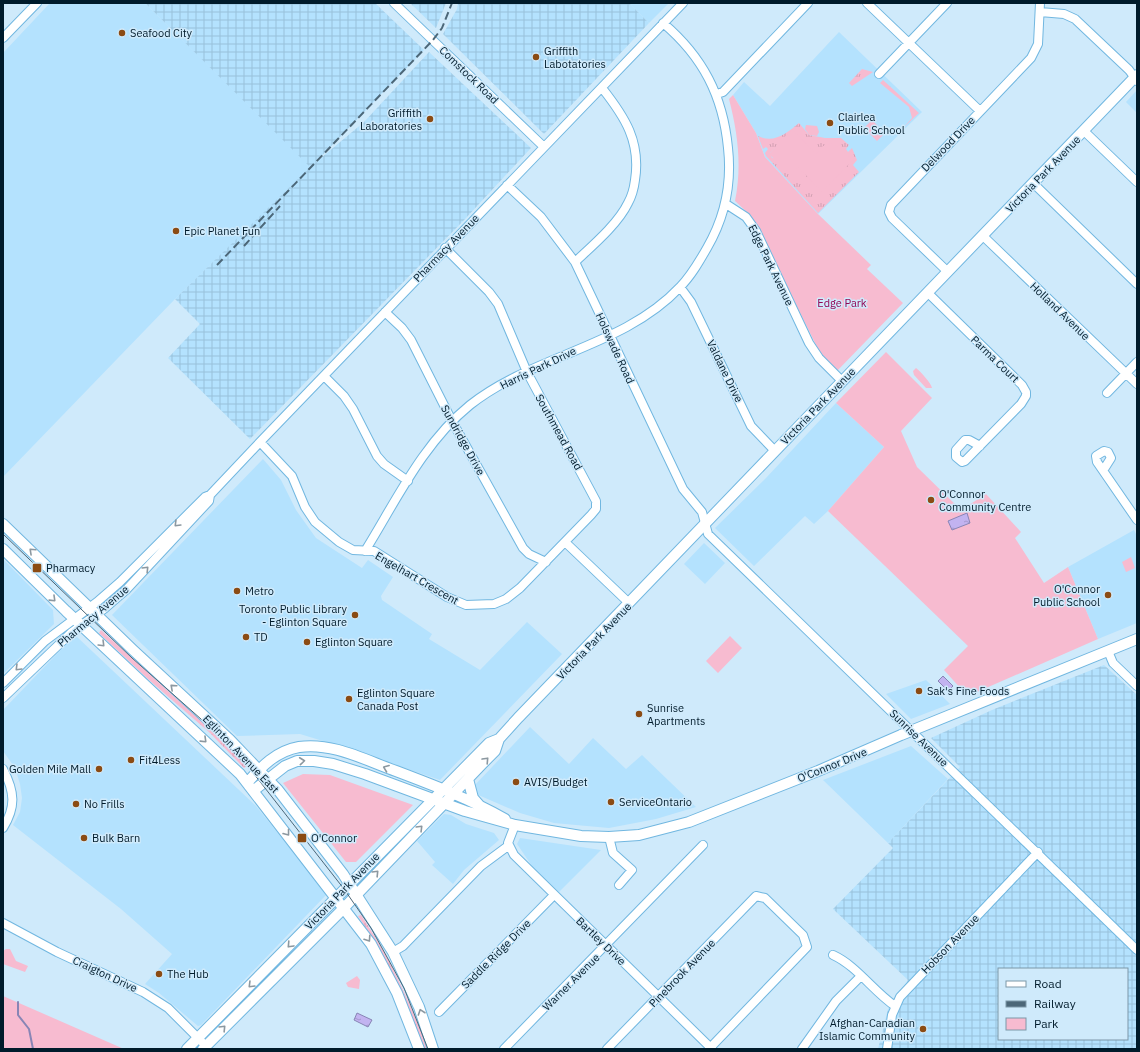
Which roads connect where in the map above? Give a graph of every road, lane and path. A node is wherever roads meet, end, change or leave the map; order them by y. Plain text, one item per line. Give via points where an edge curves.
1 (37, 3) edge
2 (394, 3) edge
3 (683, 3) edge
4 (808, 3) edge
5 (867, 3) edge
6 (947, 3) edge
7 (1040, 3) edge
8 (1040, 12) junction
9 (663, 23) junction
10 (3, 38) edge
11 (909, 43) junction
12 (879, 74) dead end
13 (1136, 78) edge
14 (602, 88) junction
15 (717, 94) junction
16 (980, 111) junction
17 (1084, 131) junction
18 (544, 146) junction
19 (1137, 182) edge
20 (1034, 184) junction
21 (507, 185) junction
22 (726, 204) junction
23 (983, 236) junction
24 (445, 248) junction
25 (575, 262) junction
26 (948, 272) junction
27 (1137, 284) edge
28 (680, 287) junction
29 (928, 294) junction
30 (385, 312) junction
31 (608, 335) junction
32 (1137, 362) edge
33 (527, 372) junction
34 (1126, 373) junction
35 (324, 376) junction
36 (842, 382) junction
37 (1137, 384) edge
38 (1107, 393) dead end
39 (452, 421) junction
40 (260, 442) junction
41 (980, 446) dead end
42 (775, 451) junction
43 (1104, 469) dead end
44 (408, 481) junction
45 (1137, 520) edge
46 (706, 523) junction
47 (3, 524) edge
48 (565, 542) junction
49 (3, 548) edge
50 (365, 551) junction
51 (546, 562) junction
52 (629, 604) junction
53 (93, 611) junction
54 (78, 622) junction
55 (1137, 639) edge
56 (1108, 651) junction
57 (3, 684) edge
58 (1137, 686) edge
59 (3, 698) edge
60 (912, 731) junction
61 (499, 738) junction
62 (259, 768) junction
63 (3, 769) edge
64 (456, 776) junction
65 (268, 778) junction
66 (468, 779) junction
67 (422, 781) junction
68 (247, 782) junction
69 (443, 789) junction
70 (253, 791) junction
71 (413, 791) junction
72 (453, 794) junction
73 (434, 798) junction
74 (444, 803) junction
75 (481, 808) junction
76 (419, 814) junction
77 (515, 825) junction
78 (3, 828) edge
79 (609, 837) junction
80 (703, 845) dead end
81 (508, 846) junction
82 (1038, 852) junction
83 (349, 883) junction
84 (619, 885) dead end
85 (356, 894) junction
86 (554, 895) junction
87 (336, 897) junction
88 (344, 908) junction
89 (3, 923) edge
90 (606, 946) junction
91 (1137, 950) edge
92 (393, 952) junction
93 (833, 955) dead end
94 (861, 976) junction
95 (658, 997) junction
96 (895, 1006) junction
97 (439, 1012) dead end
98 (204, 1046) edge
99 (710, 1048) edge
100 (187, 1049) edge
101 (419, 1049) edge
102 (433, 1049) edge
103 (504, 1049) edge
104 (607, 1049) edge
105 (802, 1049) edge
106 (887, 1049) edge

1 - 10 street
2 - 18 street, Comstock Road
3 - 9 street, Pharmacy Avenue
4 - 15 street via 723,92
5 - 11 street
6 - 11 street
7 - 8 street, Delwood Drive
8 - 13 street via 1064,14 1075,19
8 - 16 street, Delwood Drive via 1038,44 1031,58
9 - 14 street, Pharmacy Avenue
9 - 15 street via 696,58
11 - 12 street
11 - 16 street
13 - 17 main road, Victoria Park Avenue
14 - 18 street, Pharmacy Avenue
14 - 25 street via 624,118 634,141 637,167 628,203 620,215
15 - 22 street via 726,123 730,160
16 - 26 street, Delwood Drive via 893,202 889,212 892,218
17 - 19 street
17 - 20 main road, Victoria Park Avenue
18 - 21 street, Pharmacy Avenue
20 - 23 main road, Victoria Park Avenue
20 - 27 street
21 - 24 street, Pharmacy Avenue
21 - 25 street, Holswade Road via 541,217
22 - 28 street, Harris Park Drive via 697,267
22 - 36 street, Edge Park Avenue via 746,217 756,230 809,344
23 - 26 main road, Victoria Park Avenue
23 - 34 street, Holland Avenue
24 - 30 street, Pharmacy Avenue
24 - 33 street, Southmead Road via 481,283 498,304
25 - 31 street, Holswade Road
26 - 29 main road, Victoria Park Avenue
28 - 31 street, Harris Park Drive via 652,312
28 - 42 street, Valdane Drive via 691,302 751,426
29 - 36 main road, Victoria Park Avenue
29 - 41 street, Parma Court via 1022,385 1026,392 1024,400
30 - 35 street, Pharmacy Avenue
30 - 39 street, Sundridge Drive via 411,340
31 - 33 street, Harris Park Drive
31 - 46 street, Holswade Road via 683,489 702,512
32 - 34 street
33 - 39 street, Harris Park Drive via 482,396
33 - 48 street, Southmead Road via 596,500 596,508 591,515
34 - 37 street, Holland Avenue
34 - 38 street
35 - 40 street, Pharmacy Avenue
35 - 44 street via 353,409 377,456
36 - 42 main road, Victoria Park Avenue
39 - 44 street, Harris Park Drive via 442,431
39 - 51 street, Sundridge Drive via 523,548 529,554
40 - 50 street, Engelhart Crescent via 292,476 305,507 316,522 344,545 353,550
40 - 53 street, Pharmacy Avenue via 126,590
42 - 46 main road, Victoria Park Avenue
43 - 45 street
44 - 50 street, Harris Park Drive
46 - 52 main road, Victoria Park Avenue
46 - 60 street, Sunrise Avenue via 708,534
53 -> 47 main road, Eglinton Avenue East
48 - 51 street, Engelhart Crescent
48 - 52 street
49 -> 54 main road, Eglinton Avenue East
50 - 51 street, Engelhart Crescent via 374,552 455,602 473,606 494,604 506,599
52 - 61 main road, Victoria Park Avenue
53 - 54 street, Pharmacy Avenue
62 -> 53 main road, Eglinton Avenue East
54 -> 57 street, Pharmacy Avenue via 45,641
54 - 59 street, Pharmacy Avenue via 67,636
54 -> 68 main road, Eglinton Avenue East
55 - 56 main road, O'Connor Drive
56 - 58 street via 1113,663
56 - 60 main road, O'Connor Drive
60 - 79 main road, O'Connor Drive via 689,822 639,835
60 - 82 street, Sunrise Avenue
61 - 64 main road, Victoria Park Avenue via 488,743
66 -> 61 main road, Victoria Park Avenue via 495,751
62 - 65 main road, Eglinton Avenue East
67 -> 62 main road via 354,756 316,747 287,750
62 - 68 main road
63 - 78 street via 12,793 12,808
64 - 67 main road via 438,782
64 - 69 main road, Victoria Park Avenue
65 - 70 main road
65 -> 71 main road via 292,763 314,761 359,772
65 - 83 main road, Eglinton Avenue East
66 - 72 main road, Victoria Park Avenue
66 - 75 main road via 473,798
67 - 69 main road
68 - 70 main road, Eglinton Avenue East
69 - 72 main road
69 - 73 main road, Victoria Park Avenue
70 -> 87 main road, Eglinton Avenue East
71 - 73 main road
71 - 76 main road
72 - 74 main road, Victoria Park Avenue
72 - 75 main road, O'Connor Drive
73 - 74 main road
73 - 76 main road, Victoria Park Avenue
74 - 77 main road, O'Connor Drive
85 -> 74 main road, Victoria Park Avenue
75 - 77 main road, O'Connor Drive
76 - 83 main road, Victoria Park Avenue
77 - 79 main road, O'Connor Drive via 581,836
77 - 81 street
79 - 84 street via 613,853 632,870
80 - 90 street, Warner Avenue
81 - 86 street, Bartley Drive
81 - 92 street via 481,866 403,946
82 - 91 street, Sunrise Avenue
82 - 96 street, Hobson Avenue via 904,992
83 - 85 main road, Eglinton Avenue East
83 - 87 main road, Victoria Park Avenue
85 - 88 main road, Victoria Park Avenue
85 - 92 main road, Eglinton Avenue East
86 - 90 street, Bartley Drive
86 - 97 street, Saddle Ridge Drive
87 - 88 main road, Eglinton Avenue East
87 -> 98 main road, Victoria Park Avenue
98 -> 88 main road, Victoria Park Avenue
88 -> 101 main road, Eglinton Avenue East via 371,944 389,976
89 - 98 street, Craigton Drive via 57,952 144,992 168,1008
90 - 95 street, Bartley Drive
90 - 103 street, Warner Avenue
102 -> 92 main road, Eglinton Avenue East via 419,1007
93 - 94 street
94 - 96 street
94 - 105 street via 836,1001
95 - 99 street, Bartley Drive
95 - 99 street, Pinebrook Avenue via 756,896 765,898 803,935 807,943 804,951
95 - 104 street, Pinebrook Avenue
96 - 106 street, Hobson Avenue
98 - 100 main road, Victoria Park Avenue

